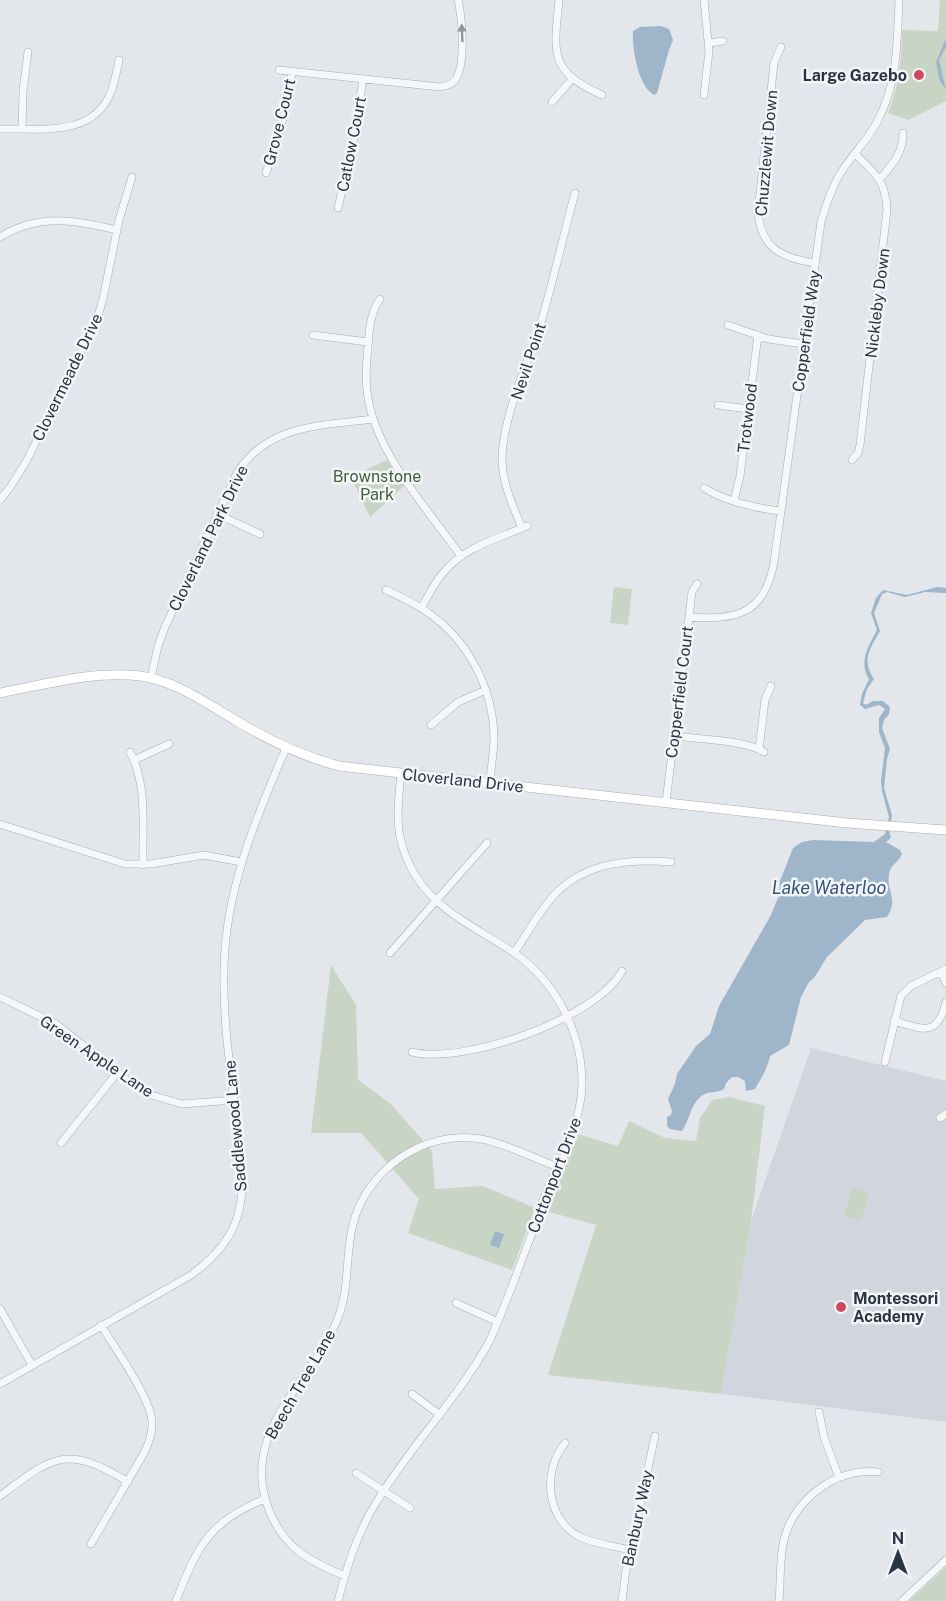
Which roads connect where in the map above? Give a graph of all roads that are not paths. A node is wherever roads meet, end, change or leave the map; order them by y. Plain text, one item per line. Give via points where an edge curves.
1 (458, 0) edge
2 (559, 0) edge
3 (704, 0) edge
4 (899, 0) edge
5 (723, 41) dead end
6 (709, 43) junction
7 (781, 47) dead end
8 (28, 52) dead end
9 (119, 60) dead end
10 (279, 70) dead end
11 (292, 72) junction
12 (363, 79) junction
13 (572, 79) junction
14 (602, 95) dead end
15 (704, 95) dead end
16 (552, 102) dead end
17 (0, 129) edge
18 (22, 129) junction
19 (903, 133) dead end
20 (855, 154) junction
21 (266, 173) dead end
22 (132, 177) dead end
23 (880, 179) junction
24 (575, 193) dead end
25 (338, 208) dead end
26 (117, 230) junction
27 (0, 237) edge
28 (815, 263) junction
29 (380, 299) dead end
30 (728, 325) dead end
31 (313, 335) dead end
32 (758, 335) junction
33 (368, 342) junction
34 (804, 344) junction
35 (718, 405) dead end
36 (748, 409) junction
37 (373, 419) junction
38 (852, 460) dead end
39 (704, 488) dead end
40 (0, 500) edge
41 (734, 501) junction
42 (781, 511) junction
43 (217, 514) junction
44 (260, 534) dead end
45 (461, 556) junction
46 (697, 584) dead end
47 (386, 590) dead end
48 (421, 608) junction
49 (688, 617) junction
50 (151, 678) junction
51 (771, 686) dead end
52 (486, 690) junction
53 (0, 693) edge
54 (431, 725) dead end
55 (674, 736) junction
56 (168, 744) dead end
57 (286, 748) junction
58 (130, 752) dead end
59 (134, 760) junction
60 (401, 773) junction
61 (490, 783) junction
62 (666, 802) junction
63 (0, 824) edge
64 (946, 830) edge
65 (487, 843) dead end
66 (241, 862) junction
67 (671, 862) dead end
68 (143, 865) junction
69 (436, 902) junction
70 (390, 953) dead end
71 (514, 953) junction
72 (944, 970) edge
73 (622, 971) dead end
74 (946, 983) edge
75 (0, 998) edge
76 (946, 1002) edge
77 (567, 1016) junction
78 (894, 1021) junction
79 (412, 1052) dead end
80 (885, 1062) dead end
81 (117, 1073) junction
82 (234, 1100) junction
83 (61, 1143) dead end
84 (558, 1167) junction
85 (456, 1303) dead end
86 (0, 1309) edge
87 (498, 1322) junction
88 (101, 1325) junction
89 (32, 1365) junction
90 (0, 1384) edge
91 (411, 1394) dead end
92 (819, 1412) dead end
93 (440, 1415) junction
94 (655, 1436) dead end
95 (565, 1443) dead end
96 (878, 1472) dead end
97 (356, 1473) dead end
98 (839, 1478) junction
99 (128, 1482) junction
100 (384, 1491) junction
101 (0, 1496) edge
102 (265, 1499) junction
103 (410, 1508) dead end
104 (91, 1544) dead end
105 (630, 1550) junction
106 (946, 1560) edge
107 (345, 1576) junction
108 (177, 1601) edge
109 (338, 1601) edge
110 (622, 1601) edge
111 (779, 1601) edge
112 (902, 1601) edge

12 -> 1 street via 440,87 454,81 463,34
2 - 13 street via 557,52
3 - 6 street
4 - 20 street, Copperfield Way via 891,88 878,121
5 - 6 street
6 - 15 street
7 - 28 street, Chuzzlewit Down via 774,63 759,221 765,239 775,250
8 - 18 street
9 - 18 street via 109,96 90,118 65,128
10 - 11 street
11 - 12 street
11 - 21 street, Grove Court via 287,106
12 - 25 street, Catlow Court
13 - 14 street
13 - 16 street
17 - 18 street
19 - 23 street via 900,153
20 - 23 street
20 - 28 street, Copperfield Way via 839,175 825,206
22 - 26 street, Clovermeade Drive
23 - 38 street, Nickleby Down via 887,215 861,445
24 - 45 street, Nevil Point via 503,443 504,480 525,527
26 - 27 street via 54,219 24,225
26 - 40 street, Clovermeade Drive via 97,319 19,474
28 - 34 street, Copperfield Way
29 - 33 street via 372,313
30 - 32 street
31 - 33 street
32 - 34 street
32 - 36 street, Trotwood
33 - 37 street via 366,386
34 - 42 street, Copperfield Way
35 - 36 street
36 - 41 street, Trotwood
37 - 43 street, Cloverland Park Drive via 286,432 269,440 240,468
37 - 45 street via 394,463
39 - 41 street
41 - 42 street
42 - 49 street, Copperfield Way via 765,594 738,615
43 - 44 street
43 - 50 street, Cloverland Park Drive via 165,627
45 - 48 street via 441,575
46 - 49 street, Copperfield Court
47 - 48 street
48 - 52 street via 460,643 474,662
49 - 55 street, Copperfield Court
50 - 53 main road, Cloverland Drive via 98,676
50 - 57 main road, Cloverland Drive via 188,692
51 - 55 street via 765,700 761,751 741,744
52 - 54 street via 458,702
52 - 61 street via 494,737
55 - 62 street, Copperfield Court
56 - 59 street
57 - 60 main road, Cloverland Drive via 339,766
57 - 66 street, Saddlewood Lane
58 - 59 street
59 - 68 street via 142,790
60 - 61 main road, Cloverland Drive
60 - 69 street, Cottonport Drive via 398,811 402,844 419,882
61 - 62 main road, Cloverland Drive
62 - 64 main road, Cloverland Drive
63 - 68 street via 113,861
65 - 69 street
66 - 68 street via 197,855
66 - 82 street, Saddlewood Lane via 225,964
67 - 71 street via 624,861 584,874 552,898
69 - 70 street
69 - 71 street, Cottonport Drive
71 - 77 street, Cottonport Drive via 544,979
72 - 74 street
72 - 78 street via 905,991
73 - 77 street via 608,988
75 - 81 street, Green Apple Lane via 56,1024
76 - 78 street via 942,1019 930,1028
77 - 79 street via 513,1039 474,1050 432,1055
77 - 84 street, Cottonport Drive via 579,1053 582,1094
78 - 80 street
81 - 82 street, Green Apple Lane via 152,1095 174,1102
81 - 83 street
82 - 88 street, Saddlewood Lane via 242,1201 231,1234 191,1275
84 - 87 street, Cottonport Drive
84 - 102 street, Beech Tree Lane via 489,1141 456,1138 409,1153 377,1179 362,1200 355,1219 345,1293 336,1324 266,1442 261,1468
85 - 87 street
86 - 89 street
87 - 93 street, Cottonport Drive via 472,1371
88 - 89 street, Saddlewood Lane
88 - 99 street via 151,1416 149,1442
89 - 90 street, Saddlewood Lane
91 - 93 street
92 - 98 street
93 - 100 street, Cottonport Drive
94 - 105 street, Banbury Way
95 - 105 street via 551,1483 556,1514 579,1536
96 - 98 street
97 - 100 street
98 - 111 street via 813,1494 788,1527
99 - 101 street via 93,1462 59,1460 38,1468
99 - 104 street
100 - 103 street
100 - 107 street, Cottonport Drive via 359,1535
102 - 107 street, Beech Tree Lane via 277,1527 295,1549
102 - 108 street via 236,1512 213,1531 196,1557
105 - 110 street, Banbury Way
106 - 112 street
107 - 109 street, Cottonport Drive

